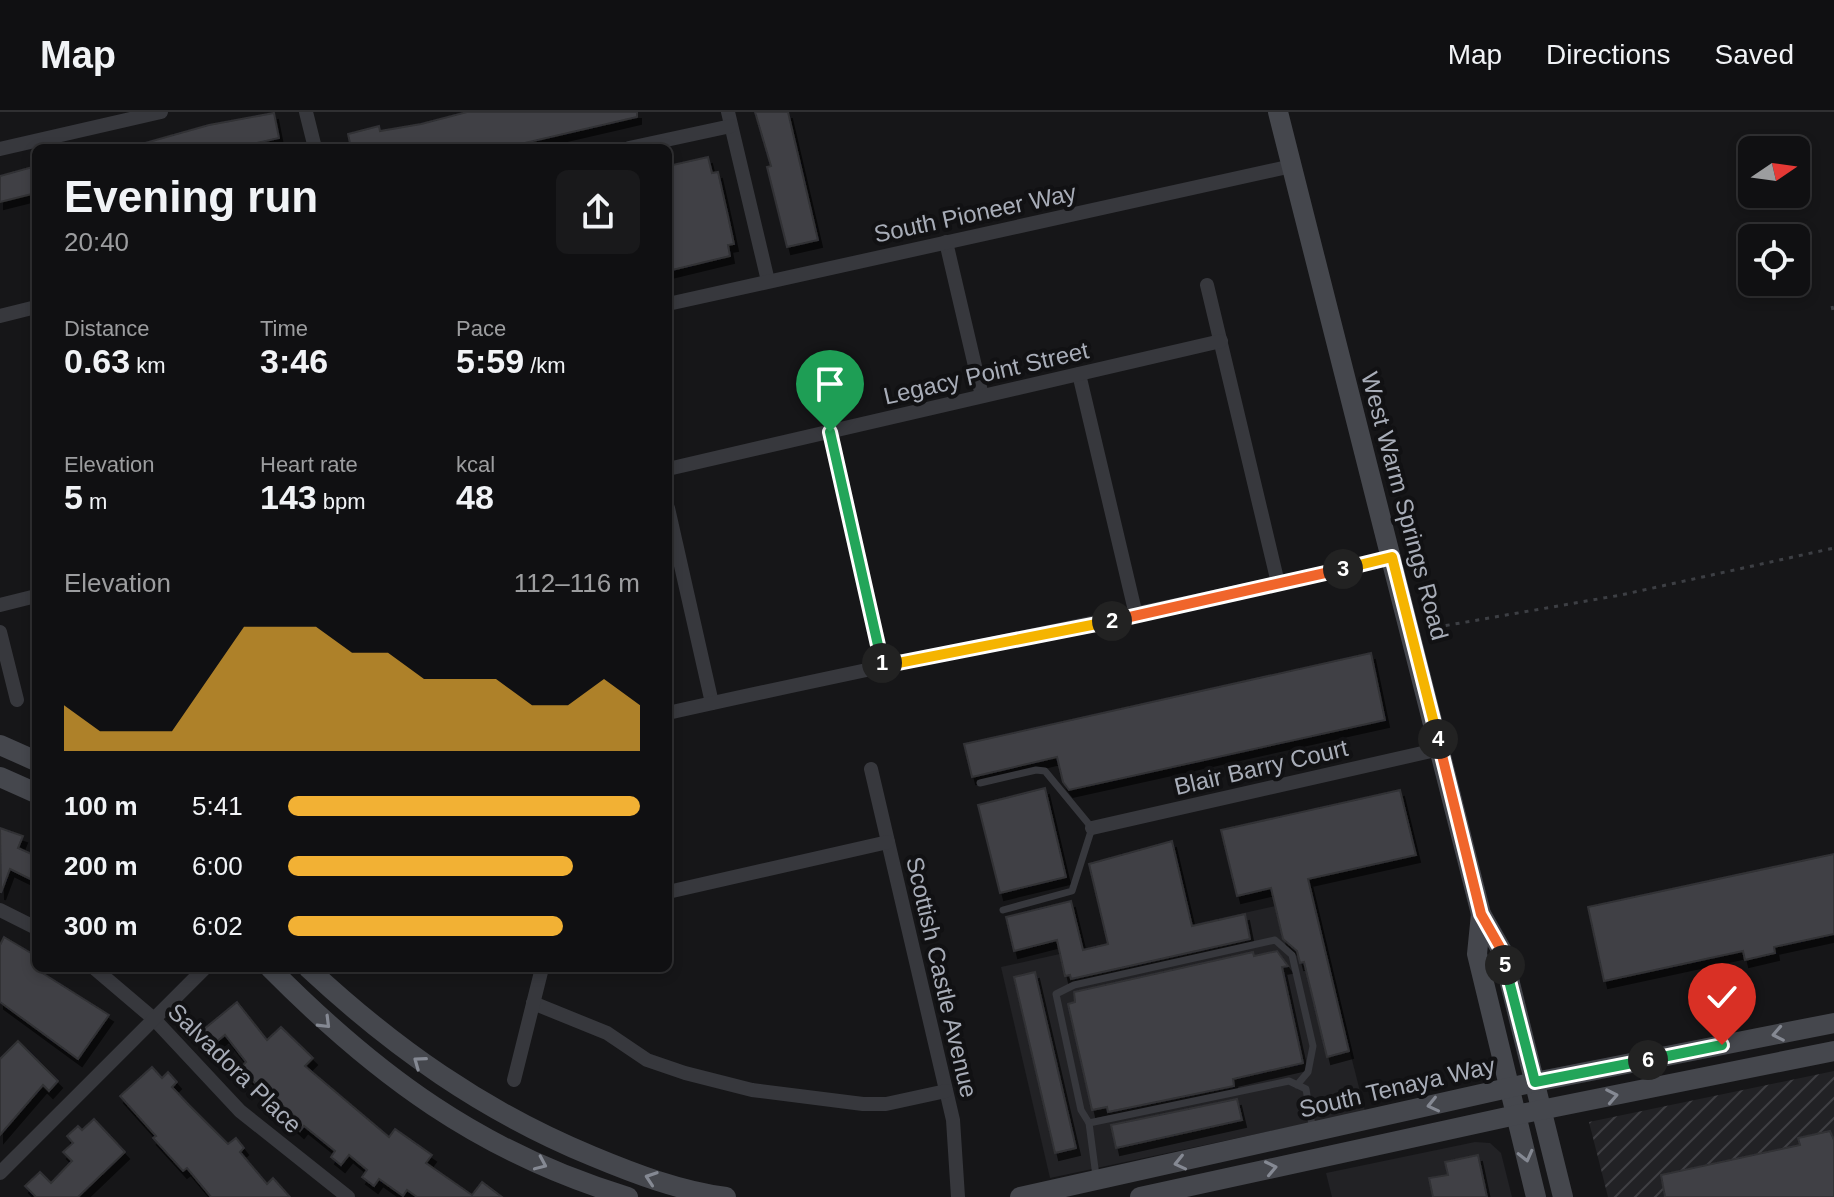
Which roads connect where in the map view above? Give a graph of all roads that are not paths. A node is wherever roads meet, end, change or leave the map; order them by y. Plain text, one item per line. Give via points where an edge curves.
1 (161, 112) edge
2 (306, 112) edge
3 (1278, 112) edge
4 (103, 118) edge
5 (729, 119) edge
6 (314, 144) edge
7 (643, 144) edge
8 (0, 149) edge
9 (1292, 166) junction
10 (946, 242) junction
11 (768, 281) junction
12 (1207, 285) dead end
13 (672, 303) edge
14 (32, 308) edge
15 (0, 316) edge
16 (1221, 341) junction
17 (1079, 374) junction
18 (982, 396) junction
19 (830, 432) junction
20 (672, 468) edge
21 (672, 526) edge
22 (1392, 557) junction
23 (1323, 573) joint
24 (1278, 583) junction
25 (32, 597) edge
26 (0, 605) edge
27 (1136, 615) junction
28 (0, 632) edge
29 (883, 666) junction
30 (17, 700) dead end
31 (712, 703) junction
32 (672, 712) edge
33 (0, 745) edge
34 (1440, 749) junction
35 (32, 759) edge
36 (871, 769) dead end
37 (0, 777) edge
38 (980, 783) dead end
39 (32, 791) edge
40 (1092, 828) junction
41 (888, 842) junction
42 (672, 891) edge
43 (0, 910) edge
44 (1003, 910) dead end
45 (1481, 914) junction
46 (32, 926) edge
47 (99, 972) edge
48 (201, 972) edge
49 (274, 972) edge
50 (312, 972) edge
51 (541, 972) edge
52 (533, 1003) junction
53 (154, 1019) junction
54 (1834, 1023) edge
55 (1834, 1051) edge
56 (514, 1080) dead end
57 (1535, 1082) junction
58 (1297, 1085) junction
59 (1509, 1088) junction
60 (946, 1091) junction
61 (1541, 1110) junction
62 (1516, 1115) junction
63 (1089, 1123) junction
64 (1313, 1133) junction
65 (614, 1165) junction
66 (0, 1173) edge
67 (1097, 1182) junction
68 (601, 1193) edge
69 (348, 1197) edge
70 (628, 1197) edge
71 (726, 1197) edge
72 (958, 1197) edge
73 (1020, 1197) edge
74 (1140, 1197) edge
75 (1536, 1197) edge
76 (1563, 1197) edge

1 - 4 street
2 - 6 street
3 - 9 street, West Warm Springs Road
4 - 8 street
5 - 7 street
5 - 11 street
9 - 10 street, South Pioneer Way
9 - 22 street, West Warm Springs Road
10 - 11 street, South Pioneer Way
10 - 18 street
11 - 13 street, South Pioneer Way
12 - 16 street
14 - 15 street
16 - 17 street, Legacy Point Street
16 - 24 street
17 - 18 street, Legacy Point Street
17 - 27 street
18 - 19 street, Legacy Point Street
19 - 20 street, Legacy Point Street
19 - 29 street
21 - 31 street
22 - 23 lane
22 - 34 street, West Warm Springs Road
23 - 24 street
24 - 27 street
25 - 26 street
27 - 29 street
28 - 30 street
29 - 31 street
31 - 32 street
33 - 35 street
34 - 40 street, Blair Barry Court
34 - 45 street, West Warm Springs Road
36 - 41 street, Scottish Castle Avenue
37 - 39 street
38 - 40 lane via 1045,771
40 - 44 lane via 1072,891
41 - 42 street
41 - 60 street, Scottish Castle Avenue
43 - 46 street
45 - 57 street, West Warm Springs Road via 1502,951
45 - 59 street, West Warm Springs Road via 1477,954
47 - 53 street, Salvadora Place
48 - 53 street
49 -> 68 street via 333,1032 409,1092 491,1143
65 -> 50 street via 512,1121 459,1090 392,1043
51 - 52 street
52 - 56 street
52 - 60 street via 607,1033 647,1060 718,1083 863,1104
53 - 66 street
53 - 69 street, Salvadora Place via 240,1111
54 -> 57 street, South Tenaya Way
61 -> 55 street
57 - 59 street, South Tenaya Way
57 - 61 street, West Warm Springs Road
58 - 63 lane via 1289,1081 1237,1090
58 - 63 lane via 1308,1072 1313,1046 1292,955 1275,940 1074,985 1056,994 1081,1110
58 - 64 lane via 1306,1089
59 - 62 street, West Warm Springs Road
59 -> 64 street, South Tenaya Way
60 - 72 street, Scottish Castle Avenue
61 - 62 street
61 - 76 street, West Warm Springs Road
74 -> 62 street
62 -> 75 street, West Warm Springs Road
63 - 67 lane
64 -> 67 street, South Tenaya Way
65 - 68 street
71 -> 65 street via 700,1194
67 - 73 street, South Tenaya Way
68 - 70 street

